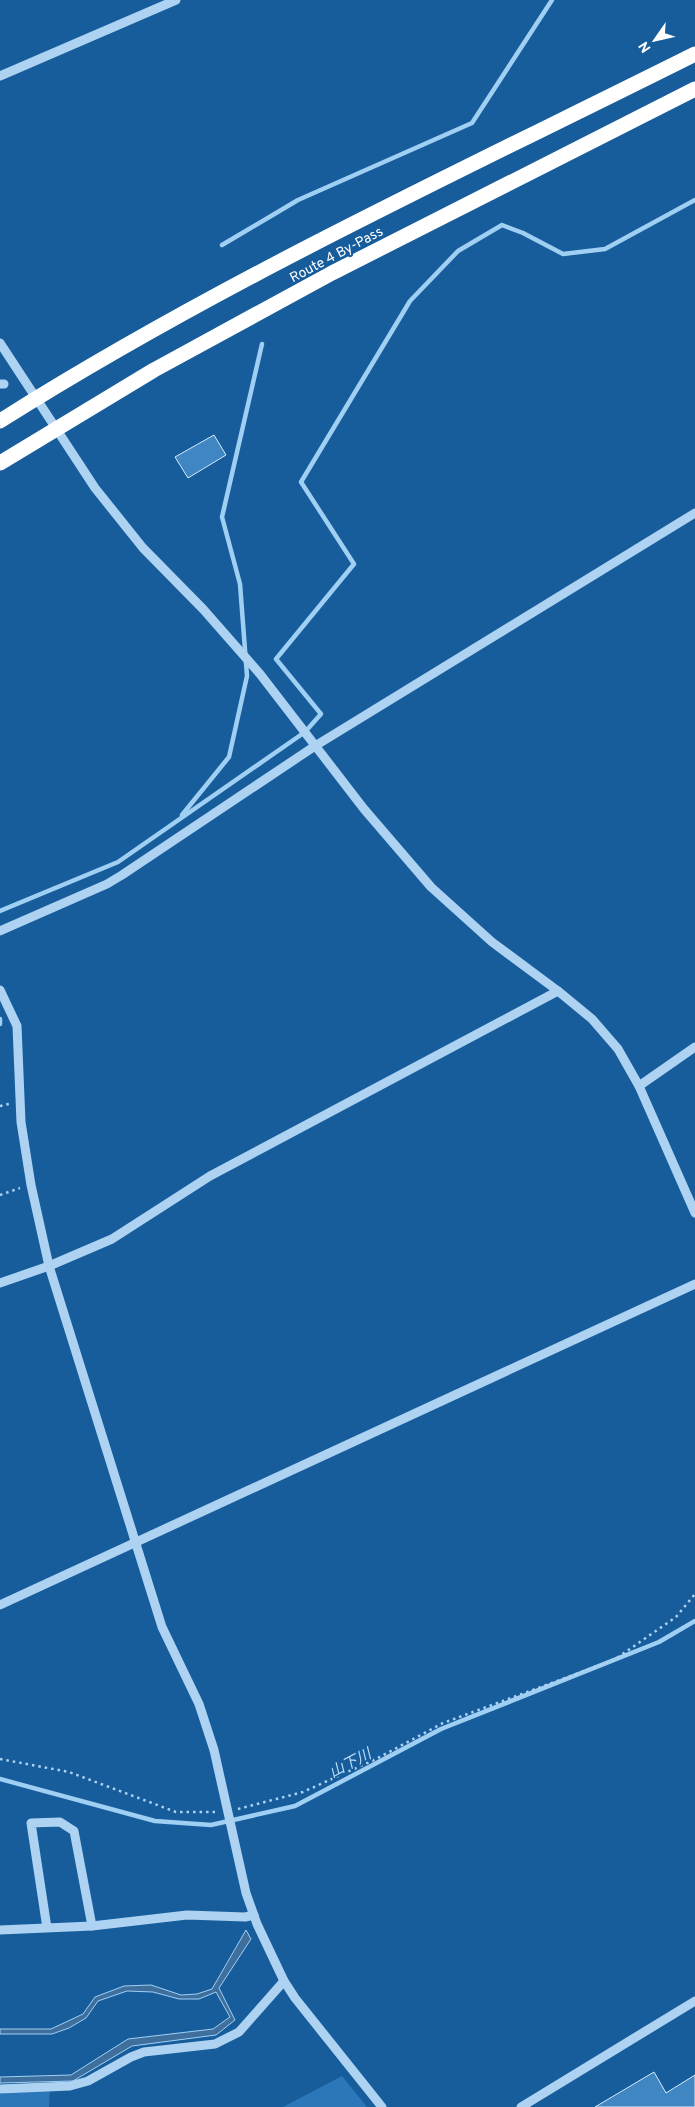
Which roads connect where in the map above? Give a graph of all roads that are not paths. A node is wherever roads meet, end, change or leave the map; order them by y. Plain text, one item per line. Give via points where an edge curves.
1 (176, 0) edge
2 (695, 54) edge
3 (0, 76) edge
4 (695, 89) edge
5 (0, 343) edge
6 (36, 399) junction
7 (0, 421) edge
8 (55, 428) junction
9 (0, 463) edge
10 (695, 513) edge
11 (316, 746) junction
12 (0, 931) edge
13 (0, 990) edge
14 (558, 991) junction
15 (695, 1047) edge
16 (639, 1086) junction
17 (695, 1213) edge
18 (49, 1266) junction
19 (0, 1283) edge
20 (695, 1284) edge
21 (135, 1542) junction
22 (0, 1605) edge
23 (254, 1915) junction
24 (92, 1926) junction
25 (47, 1928) junction
26 (0, 1930) edge
27 (284, 1981) junction
28 (695, 2001) edge
29 (0, 2089) edge
30 (382, 2107) edge
31 (521, 2107) edge

1 - 3 street
2 - 6 highway, Route 4 By-Pass via 229,288
4 - 8 highway, Route 4 By-Pass via 332,273
5 - 6 street
6 - 7 highway, Route 4 By-Pass
6 - 8 street
8 - 9 highway, Route 4 By-Pass
8 - 11 street via 95,488 143,548 260,674
10 - 11 street
11 - 12 street via 107,884
11 - 14 street via 364,809 431,886 492,942
13 - 18 street via 16,1026 21,1122
14 - 16 street via 592,1020 618,1050
14 - 18 street via 210,1176 112,1240
15 - 16 street
16 - 17 street
18 - 19 street
18 - 21 street
20 - 21 street
21 - 22 street
21 - 23 street via 162,1627 199,1704 214,1750 246,1893
23 - 24 street via 187,1915
23 - 27 street
24 - 25 street
24 - 25 street via 74,1831 60,1822 31,1823
25 - 26 street
27 - 29 street via 239,2032 215,2044 144,2052 88,2081 70,2086
27 - 30 street
28 - 31 street

